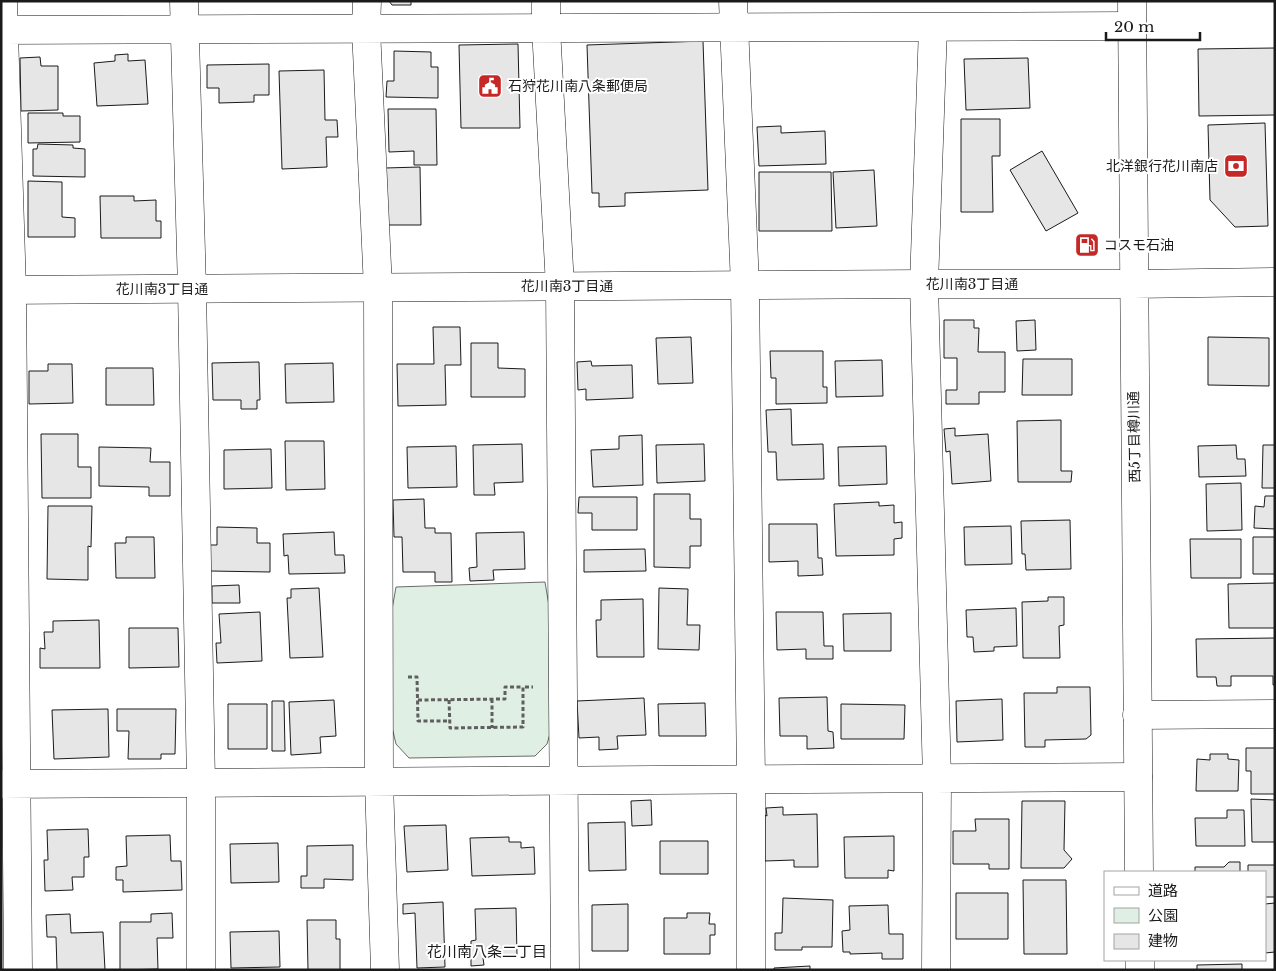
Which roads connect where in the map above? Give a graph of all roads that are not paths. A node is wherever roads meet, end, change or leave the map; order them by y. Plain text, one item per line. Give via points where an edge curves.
1 (3, 1) edge
2 (184, 1) edge
3 (367, 1) edge
4 (546, 1) edge
5 (733, 14) edge
6 (1132, 14) edge
7 (933, 27) junction
8 (546, 28) junction
9 (184, 29) junction
10 (366, 29) junction
11 (2, 30) edge
12 (1275, 282) edge
13 (924, 284) junction
14 (1133, 284) junction
15 (745, 285) junction
16 (560, 286) junction
17 (378, 288) junction
18 (192, 289) junction
19 (7, 290) edge
20 (1275, 714) edge
21 (1137, 715) junction
22 (1138, 777) junction
23 (936, 779) junction
24 (751, 780) junction
25 (564, 781) junction
26 (379, 782) junction
27 (200, 783) junction
28 (8, 784) edge
29 (1139, 871) edge
30 (18, 970) edge
31 (201, 970) edge
32 (385, 970) edge
33 (566, 970) edge
34 (750, 970) edge
35 (936, 970) edge

1 - 11 street
2 - 9 street
3 - 10 street
4 - 8 street
5 - 7 street
5 - 8 street
5 - 15 street
6 - 7 street
6 - 14 street, 西5丁目樽川通
7 - 13 street
8 - 10 street
8 - 16 street
9 - 10 street
9 - 11 street
9 - 18 street
10 - 17 street
11 - 19 street
12 - 14 street, 花川南3丁目通
13 - 14 street, 花川南3丁目通
13 - 15 street, 花川南3丁目通
13 - 23 street
14 - 21 street, 西5丁目樽川通
15 - 16 street, 花川南3丁目通
15 - 24 street
16 - 17 street, 花川南3丁目通
16 - 25 street
17 - 18 street, 花川南3丁目通
17 - 26 street
18 - 19 street, 花川南3丁目通
18 - 27 street
19 - 28 street
20 - 21 street
21 - 22 street, 西5丁目樽川通
22 - 23 street
22 - 29 street, 西5丁目樽川通
23 - 24 street
23 - 35 street
24 - 25 street
24 - 34 street
25 - 26 street
25 - 33 street
26 - 27 street
26 - 32 street
27 - 28 street
27 - 31 street
28 - 30 street

